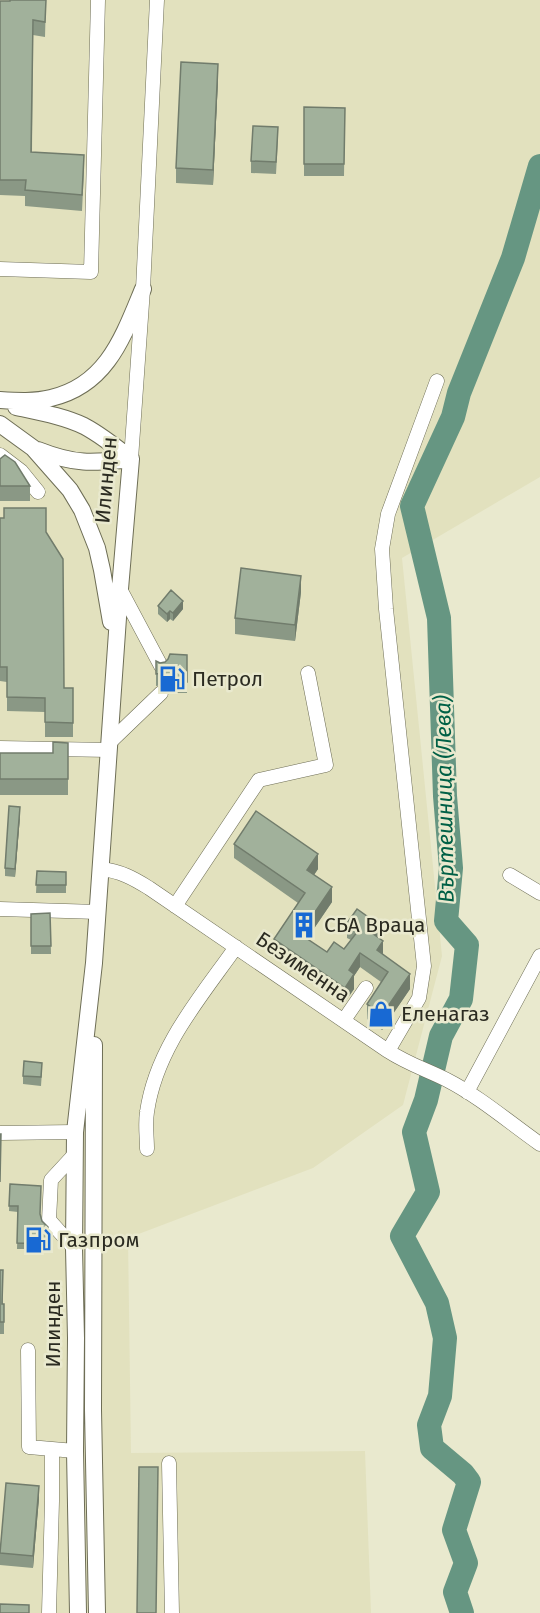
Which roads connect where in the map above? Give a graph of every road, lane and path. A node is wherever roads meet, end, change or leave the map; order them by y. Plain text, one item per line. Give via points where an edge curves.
1 (98, 0) edge
2 (157, 0) edge
3 (0, 269) edge
4 (143, 289) junction
5 (437, 381) dead end
6 (0, 402) edge
7 (0, 424) edge
8 (33, 448) junction
9 (0, 455) edge
10 (131, 459) junction
11 (38, 492) dead end
12 (120, 589) junction
13 (116, 650) junction
14 (161, 666) edge
15 (308, 673) dead end
16 (162, 693) dead end
17 (109, 747) junction
18 (0, 748) edge
19 (101, 870) junction
20 (510, 875) dead end
21 (540, 893) edge
22 (175, 906) junction
23 (0, 909) edge
24 (98, 912) junction
25 (236, 948) junction
26 (540, 956) edge
27 (94, 963) junction
28 (366, 988) dead end
29 (344, 1020) junction
30 (388, 1051) junction
31 (467, 1092) junction
32 (75, 1132) junction
33 (0, 1133) edge
34 (540, 1144) edge
35 (147, 1149) dead end
36 (75, 1154) junction
37 (74, 1248) junction
38 (28, 1350) dead end
39 (52, 1449) junction
40 (75, 1451) junction
41 (169, 1462) dead end
42 (49, 1613) edge
43 (78, 1613) edge
44 (97, 1613) edge
45 (172, 1613) edge

1 - 3 street via 91,272
2 - 4 street, Илинден
4 - 6 main road via 112,357 82,386 51,398
4 - 10 street, Илинден
5 - 30 street via 388,514 382,549 424,966 419,998
6 - 10 main road via 83,426
7 - 8 main road
8 - 10 main road via 81,462
8 - 13 main road via 70,490 90,528
9 - 11 street via 21,471
10 - 12 main road, Илинден
12 - 13 main road, Илинден
12 - 14 street
13 - 17 main road, Илинден
15 - 22 street via 326,765 259,780
16 - 17 street
17 - 18 street
17 - 19 main road, Илинден
19 - 22 street, Безименна via 128,875
19 - 24 main road, Илинден
20 - 21 street
22 - 25 street, Безименна
23 - 24 street
24 - 27 main road, Илинден
25 - 29 street, Безименна
25 - 35 street via 172,1037 155,1077 147,1113
26 - 31 street
27 - 32 main road, Илинден
27 - 44 main road, Илинден via 93,1410
28 - 29 street
29 - 30 street, Безименна
30 - 31 street, Безименна
31 - 34 street, Безименна
32 - 33 street
32 - 36 main road, Илинден
36 - 37 main road, Илинден
36 - 37 street via 51,1180 49,1220
37 - 40 main road, Илинден
38 - 39 street via 29,1448
39 - 40 street
39 - 42 street
40 - 43 main road, Илинден
41 - 45 street

